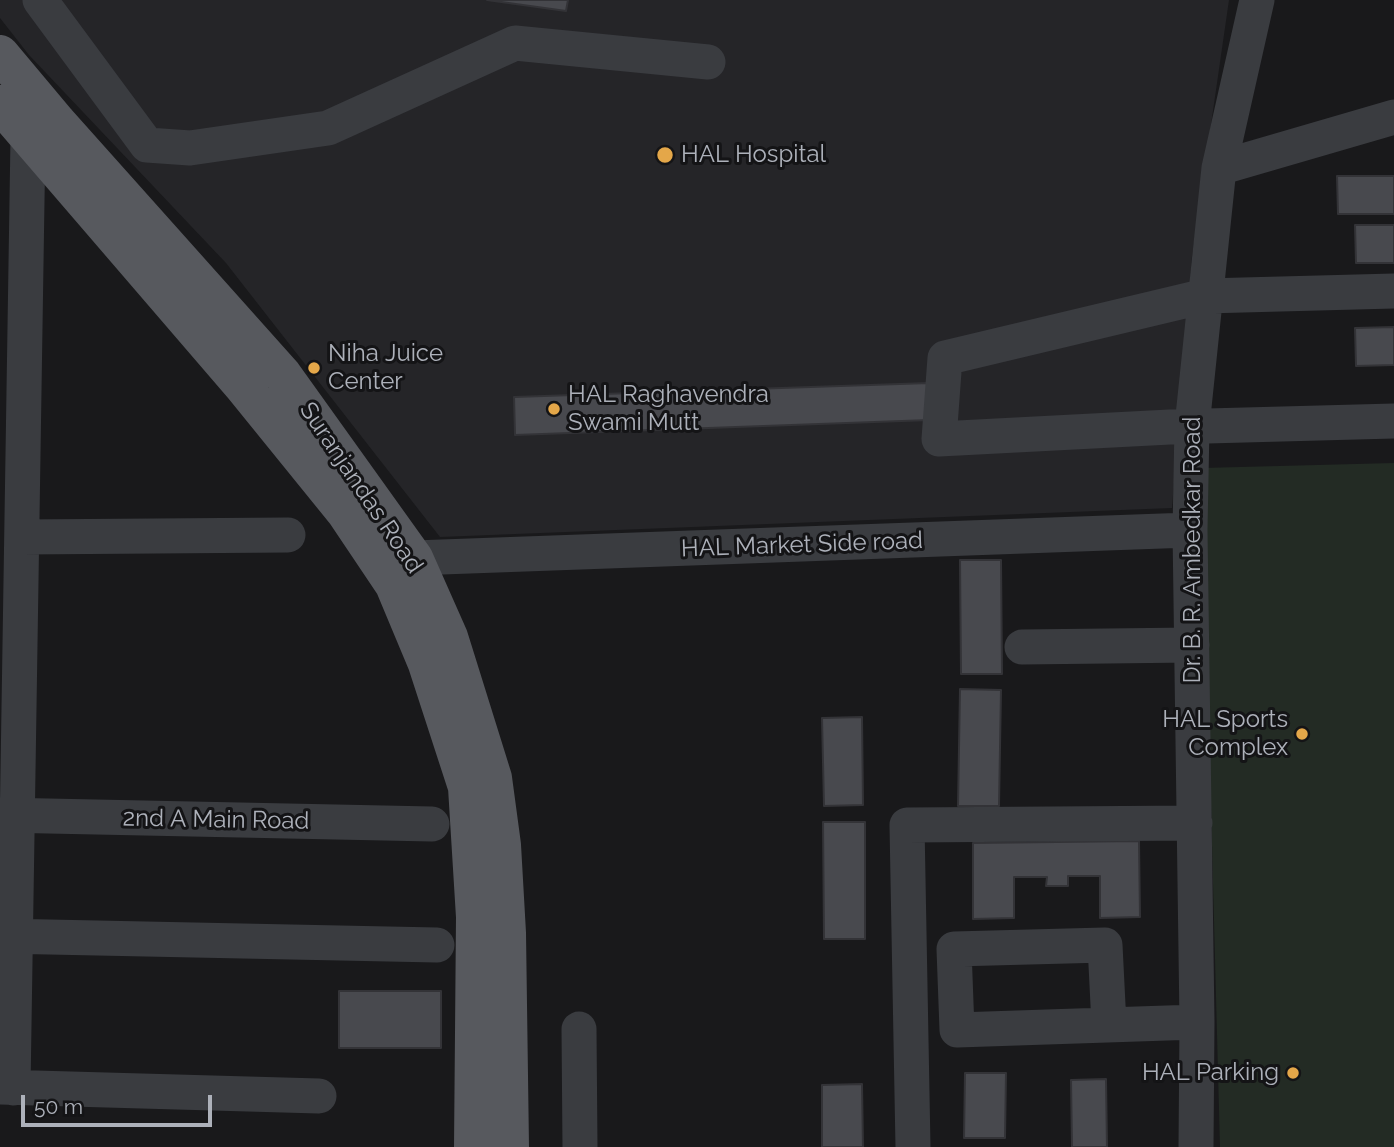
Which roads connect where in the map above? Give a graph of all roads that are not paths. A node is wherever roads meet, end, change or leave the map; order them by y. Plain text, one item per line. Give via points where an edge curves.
1 (40, 0) edge
2 (1257, 0) edge
3 (0, 54) edge
4 (708, 62) dead end
5 (0, 104) edge
6 (1394, 117) edge
7 (42, 129) junction
8 (1219, 168) junction
9 (14, 183) edge
10 (1394, 291) edge
11 (1205, 296) junction
12 (13, 317) edge
13 (1394, 421) edge
14 (1192, 426) junction
15 (12, 439) edge
16 (1190, 530) junction
17 (288, 535) dead end
18 (22, 537) junction
19 (398, 562) junction
20 (1192, 645) junction
21 (1021, 647) dead end
22 (10, 663) edge
23 (9, 815) edge
24 (1195, 823) junction
25 (432, 824) dead end
26 (8, 936) edge
27 (437, 945) dead end
28 (1197, 1022) junction
29 (1109, 1025) junction
30 (579, 1029) dead end
31 (7, 1088) edge
32 (319, 1096) dead end
33 (472, 1147) edge
34 (510, 1147) edge
35 (580, 1147) edge
36 (913, 1147) edge
37 (1196, 1147) edge

1 - 4 street via 147,145 190,148 328,128 515,43
2 - 8 street, Dr. B. R. Ambedkar Road
3 - 7 main road, Suranjandas Road
5 - 7 main road, Suranjandas Road
6 - 8 street
7 - 9 street
7 - 19 main road, Suranjandas Road via 283,375
8 - 11 street, Dr. B. R. Ambedkar Road
9 - 12 street
10 - 11 street
11 - 14 street, Dr. B. R. Ambedkar Road
11 - 14 street via 945,358 939,439
12 - 15 street
13 - 14 street
14 - 16 street, Dr. B. R. Ambedkar Road
15 - 18 street
16 - 19 street, HAL Market Side road
16 - 20 street, Dr. B. R. Ambedkar Road
17 - 18 street
18 - 22 street
19 - 33 main road, Suranjandas Road via 394,585 428,664 467,787 475,916
19 - 34 main road, Suranjandas Road via 449,637 493,778 507,933
20 - 21 street
20 - 24 street, Dr. B. R. Ambedkar Road
22 - 23 street
23 - 25 street, 2nd A Main Road
23 - 26 street
24 - 28 street, Dr. B. R. Ambedkar Road
24 - 36 street via 907,825
26 - 27 street
26 - 31 street
28 - 29 street
28 - 37 street, Dr. B. R. Ambedkar Road
29 - 29 street via 957,1030 954,949 1105,945
30 - 35 street
31 - 32 street

